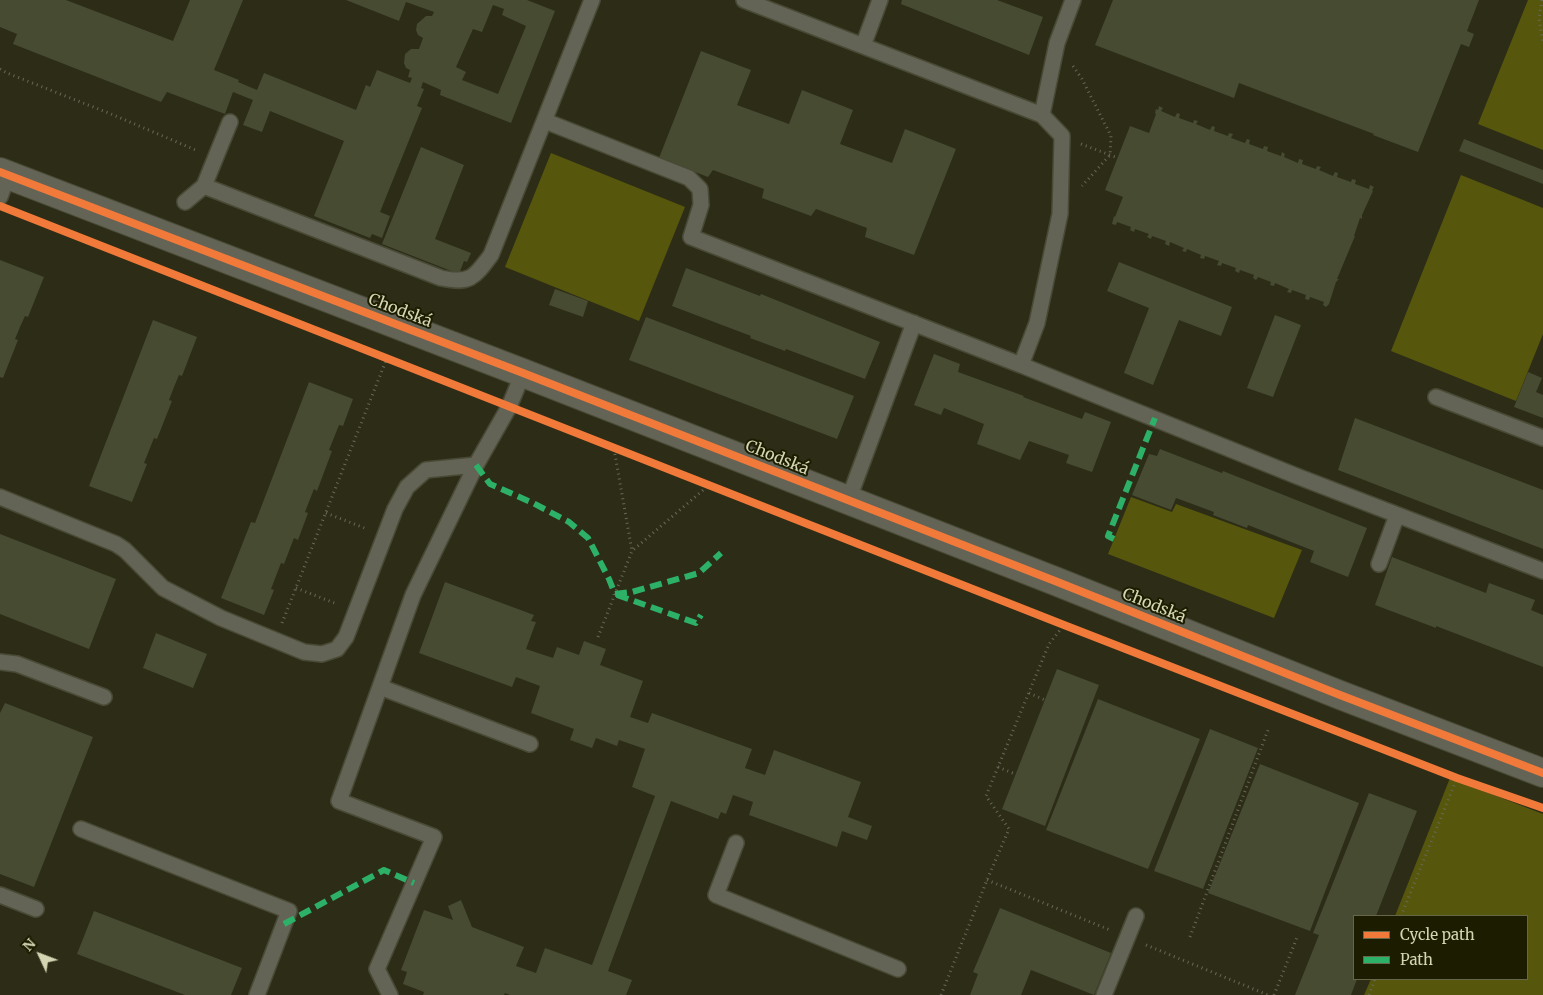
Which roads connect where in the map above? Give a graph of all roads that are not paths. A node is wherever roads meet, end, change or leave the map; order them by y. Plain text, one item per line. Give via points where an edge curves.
1 (592, 0) edge
2 (744, 0) edge
3 (880, 0) edge
4 (1073, 0) edge
5 (863, 46) junction
6 (1042, 115) junction
7 (545, 121) junction
8 (230, 122) dead end
9 (3, 181) edge
10 (204, 186) junction
11 (185, 202) dead end
12 (914, 323) junction
13 (1021, 365) junction
14 (523, 373) junction
15 (1436, 397) dead end
16 (1543, 438) edge
17 (476, 465) junction
18 (0, 497) edge
19 (848, 501) junction
20 (1398, 515) junction
21 (1378, 564) dead end
22 (1543, 571) edge
23 (0, 662) edge
24 (380, 687) junction
25 (104, 698) dead end
26 (530, 744) dead end
27 (1543, 773) edge
28 (81, 829) dead end
29 (736, 843) dead end
30 (0, 895) edge
31 (36, 909) dead end
32 (1136, 916) dead end
33 (898, 969) dead end
34 (258, 995) edge
35 (390, 995) edge
36 (1104, 995) edge

1 - 7 lane
2 - 5 lane
3 - 5 lane
4 - 6 lane via 1057,43
5 - 6 lane
6 - 13 lane via 1062,136 1060,214 1037,323
7 - 10 lane via 491,255 468,280 441,278
7 - 12 lane via 689,178 700,188 701,205 691,238
8 - 10 lane
9 - 14 street, Chodská
10 - 11 lane
12 - 13 lane
12 - 19 lane
13 - 20 lane
14 - 17 lane via 509,406
14 - 19 street, Chodská
15 - 16 lane
17 - 18 lane via 426,470 407,487 395,508 346,637 337,649 322,654 304,652 221,618 163,588 116,544
17 - 24 lane via 413,595
19 - 27 street, Chodská
20 - 21 lane
20 - 22 lane
23 - 25 lane via 17,664
24 - 26 lane
24 - 35 lane via 339,801 434,837 377,969
28 - 34 lane via 289,911
29 - 33 lane via 716,895
30 - 31 lane
32 - 36 lane

